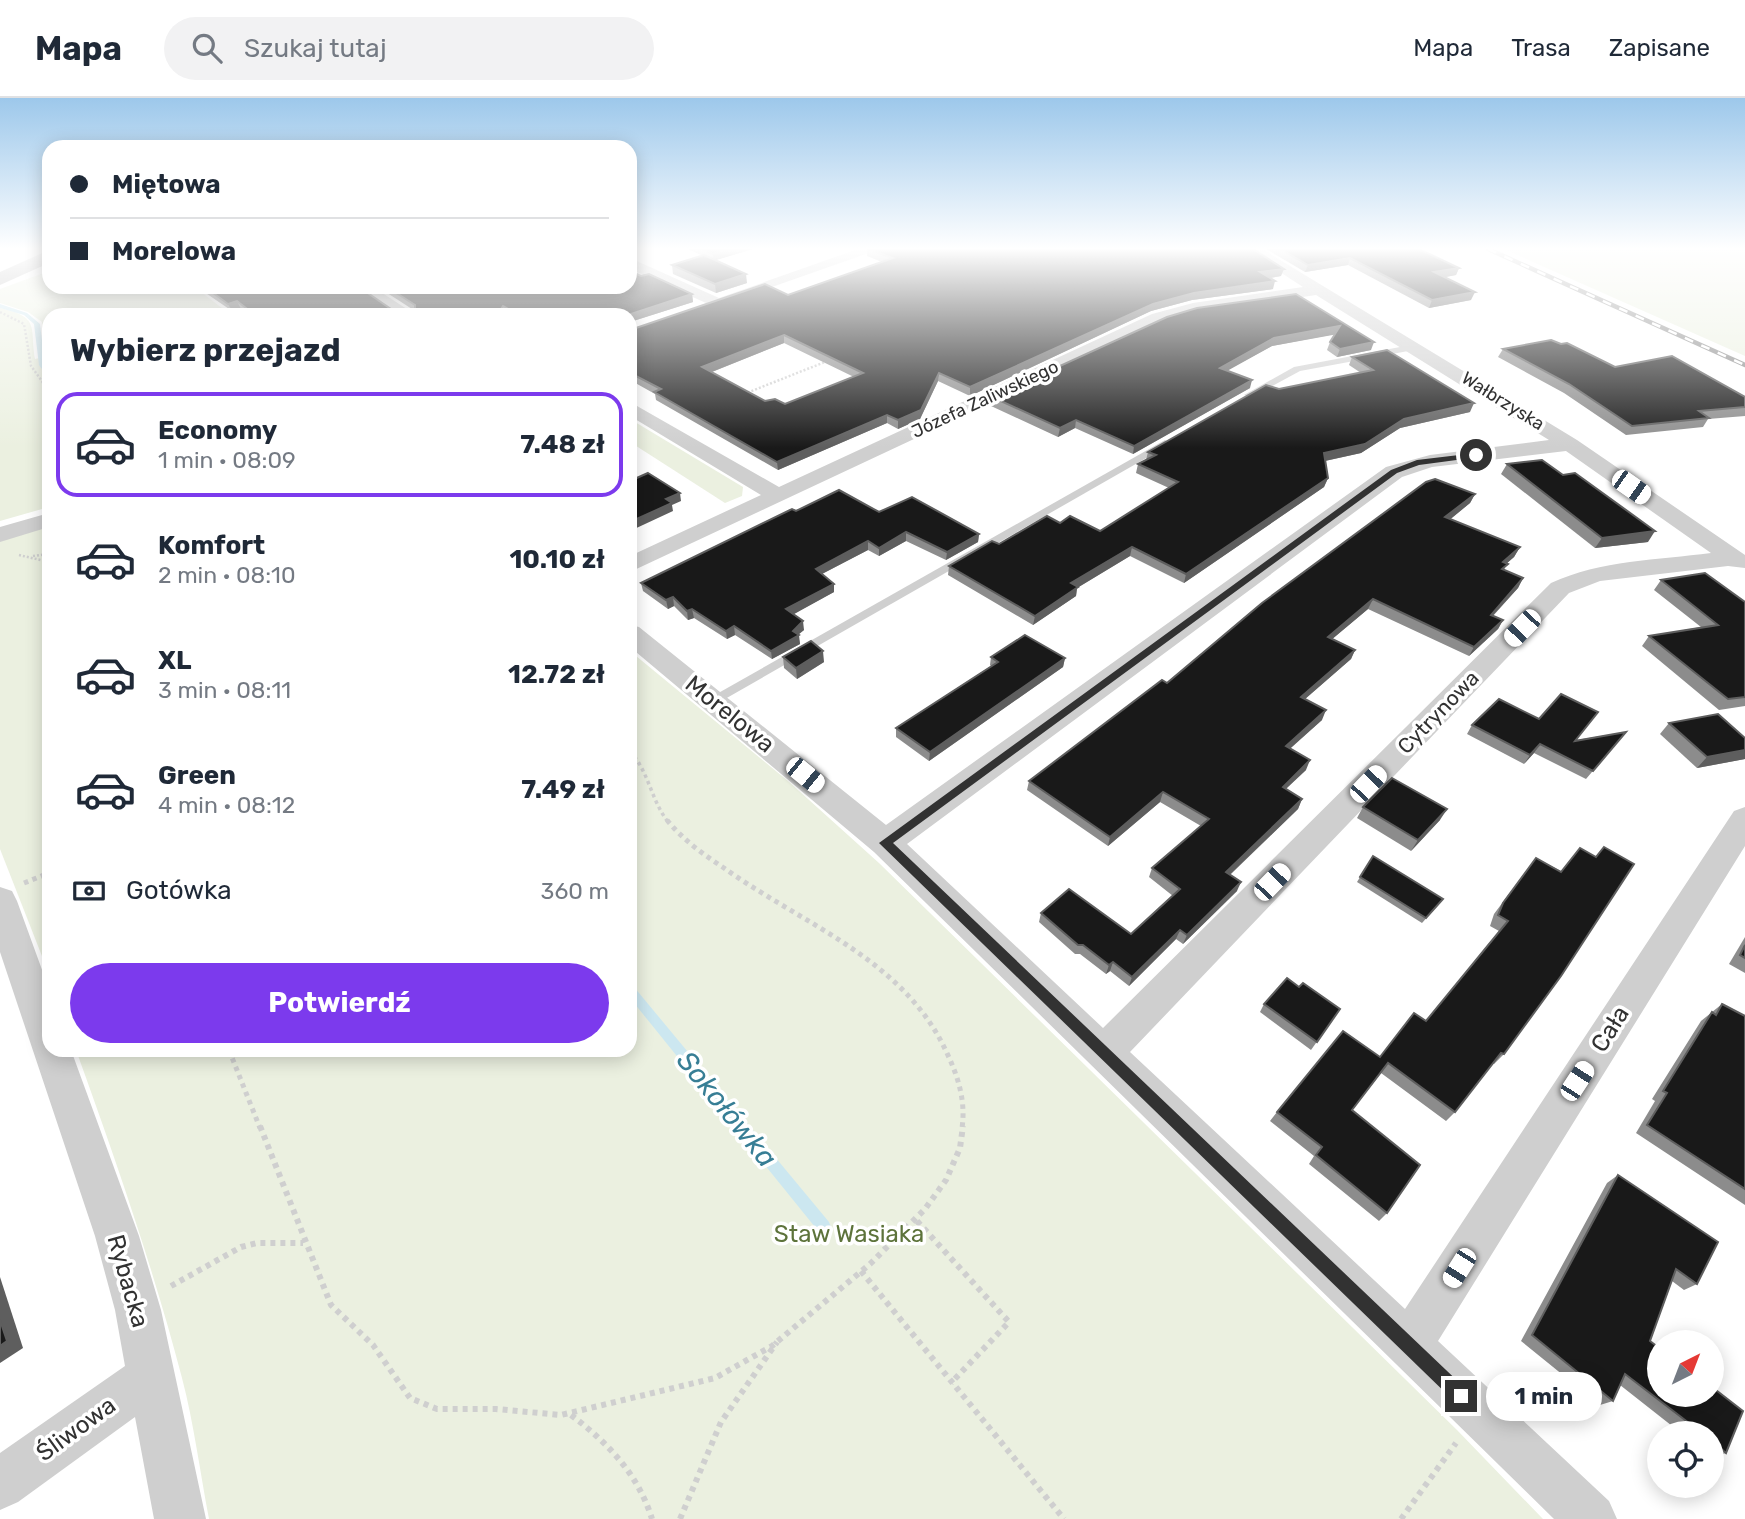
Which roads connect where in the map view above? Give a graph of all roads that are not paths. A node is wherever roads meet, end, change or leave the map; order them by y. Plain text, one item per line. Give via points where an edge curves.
1 (1165, 315) edge
2 (1363, 315) edge
3 (1416, 347) junction
4 (1243, 399) edge
5 (637, 412) edge
6 (1171, 440) edge
7 (1570, 444) junction
8 (778, 496) junction
9 (42, 524) edge
10 (6, 544) edge
11 (637, 562) edge
12 (1739, 562) edge
13 (637, 639) edge
14 (713, 700) junction
15 (1745, 819) edge
16 (885, 843) junction
17 (7, 893) edge
18 (42, 1017) edge
19 (1105, 1052) junction
20 (54, 1057) edge
21 (1408, 1346) junction
22 (153, 1375) junction
23 (0, 1484) edge
24 (180, 1519) edge
25 (1591, 1519) edge

1 - 8 street, Józefa Zaliwskiego
2 - 3 street, Wałbrzyska
3 - 4 lane via 1297,369
3 - 7 street, Wałbrzyska
5 - 8 street
6 - 14 lane
7 - 12 street, Wałbrzyska
7 - 16 street via 1430,461 1394,472
8 - 11 street
9 - 10 street
12 - 19 street, Cytrynowa via 1600,574 1560,589
13 - 14 street, Morelowa
14 - 16 street, Morelowa
15 - 21 street, Cała
16 - 19 street, Morelowa
17 - 18 street
19 - 21 street, Morelowa
20 - 22 street, Rybacka via 117,1236
21 - 25 street, Morelowa
22 - 23 street, Śliwowa
22 - 24 street, Rybacka

